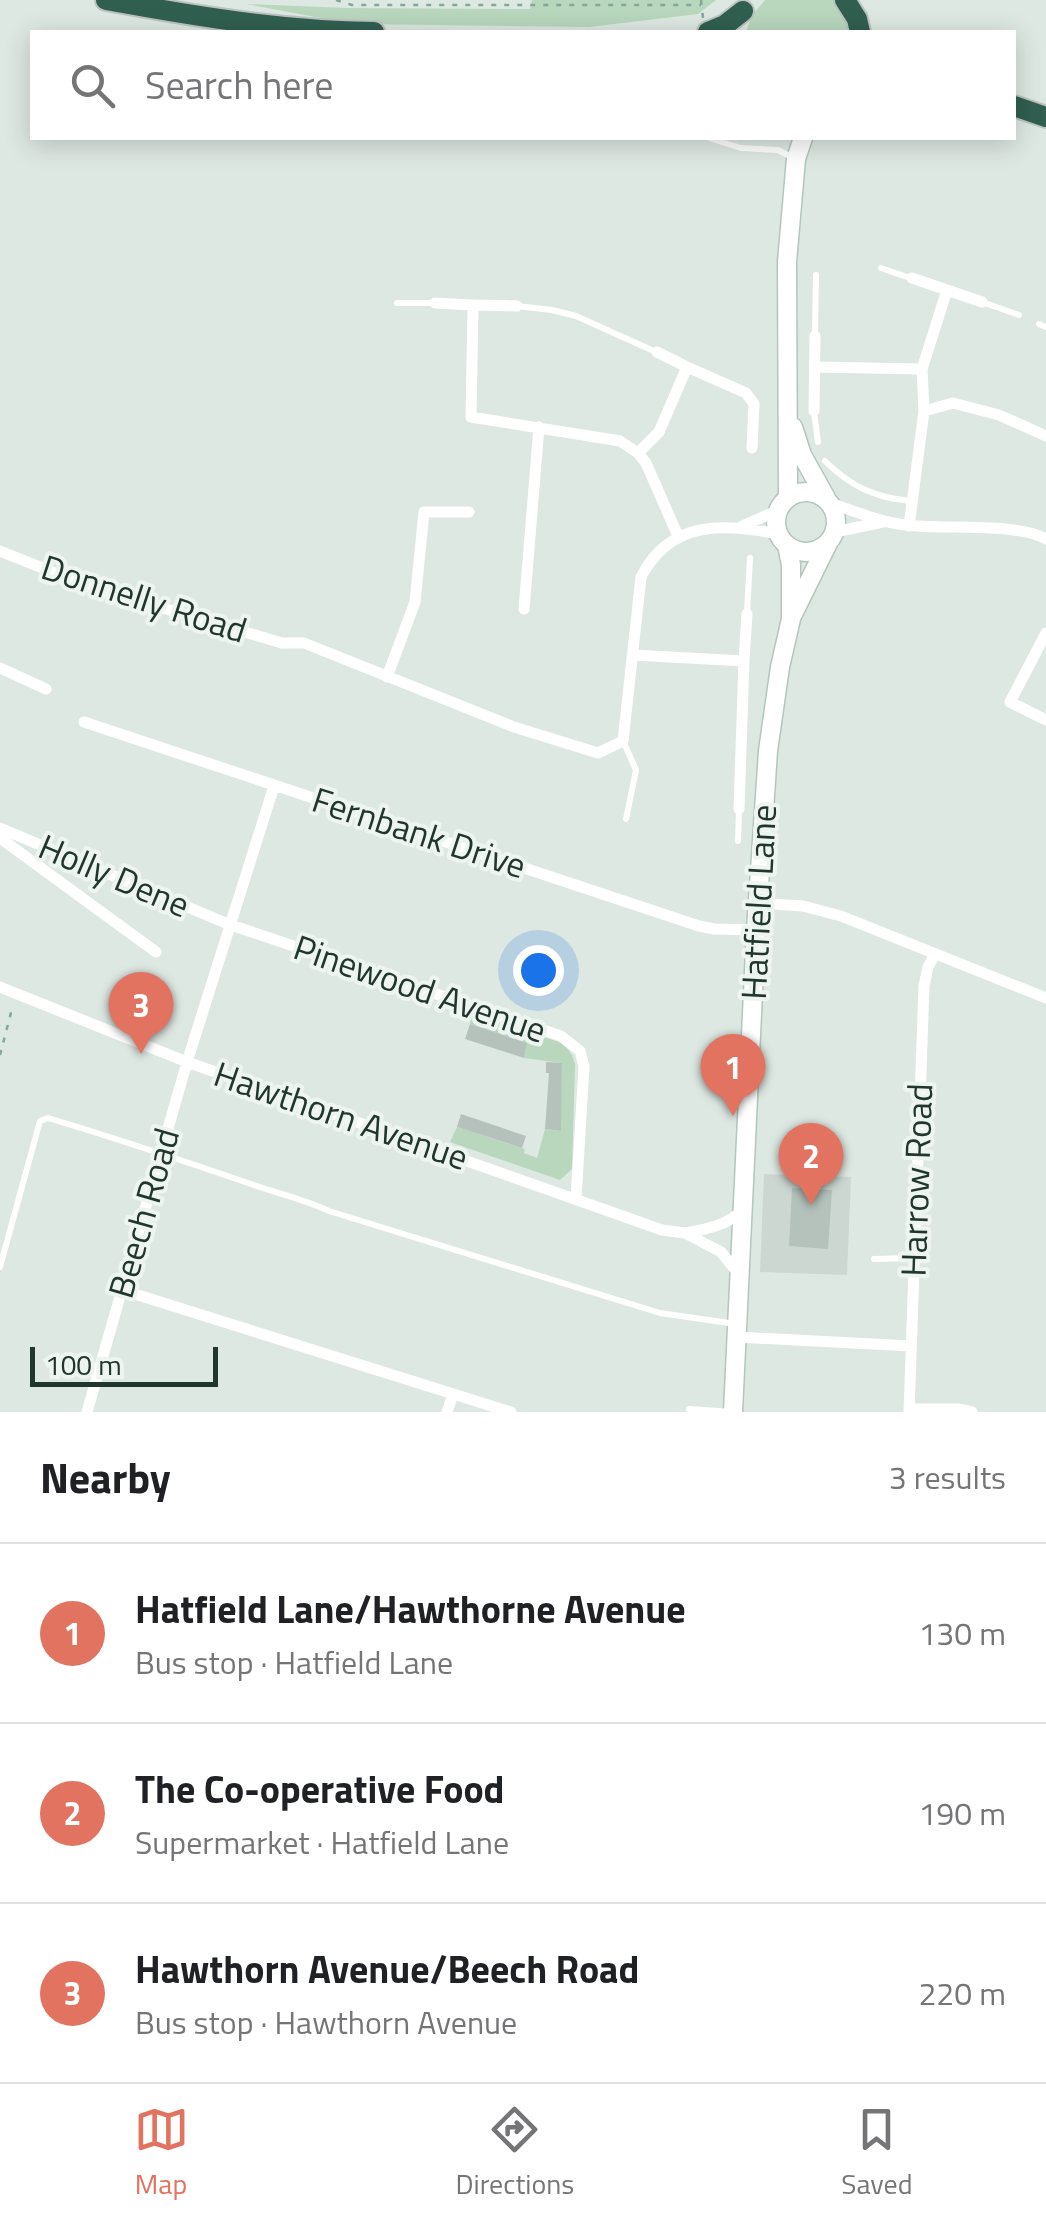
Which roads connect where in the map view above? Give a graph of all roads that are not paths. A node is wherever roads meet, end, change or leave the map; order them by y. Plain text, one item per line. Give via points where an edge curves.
1 (106, 0) edge
2 (748, 5) edge
3 (345, 30) edge
4 (713, 30) edge
5 (738, 30) edge
6 (1016, 107) edge
7 (1046, 116) edge
8 (715, 140) edge
9 (790, 140) edge
10 (802, 140) edge
11 (796, 159) junction
12 (881, 268) dead end
13 (816, 275) dead end
14 (912, 278) joint
15 (947, 290) junction
16 (982, 302) joint
17 (397, 303) dead end
18 (435, 303) joint
19 (473, 305) junction
20 (517, 306) joint
21 (1019, 315) dead end
22 (815, 336) joint
23 (657, 352) joint
24 (687, 366) junction
25 (815, 367) junction
26 (922, 369) junction
27 (814, 411) joint
28 (924, 411) junction
29 (788, 412) junction
30 (539, 427) junction
31 (1046, 436) edge
32 (818, 442) dead end
33 (752, 448) dead end
34 (638, 453) junction
35 (825, 461) dead end
36 (828, 501) junction
37 (912, 501) junction
38 (784, 504) junction
39 (469, 512) dead end
40 (882, 522) junction
41 (909, 526) junction
42 (740, 527) junction
43 (678, 536) junction
44 (831, 538) junction
45 (783, 539) junction
46 (1046, 539) edge
47 (0, 551) edge
48 (750, 558) dead end
49 (524, 609) dead end
50 (747, 614) joint
51 (791, 619) junction
52 (1046, 633) edge
53 (633, 655) junction
54 (744, 661) junction
55 (0, 668) edge
56 (387, 677) junction
57 (46, 689) dead end
58 (1046, 720) edge
59 (84, 722) dead end
60 (623, 742) junction
61 (274, 786) junction
62 (739, 809) joint
63 (626, 819) dead end
64 (0, 828) edge
65 (0, 838) edge
66 (738, 841) dead end
67 (758, 903) junction
68 (228, 924) junction
69 (756, 930) junction
70 (156, 952) dead end
71 (935, 954) junction
72 (0, 987) edge
73 (1046, 998) edge
74 (187, 1062) junction
75 (161, 1152) junction
76 (576, 1199) junction
77 (743, 1209) junction
78 (685, 1233) junction
79 (914, 1258) junction
80 (874, 1259) dead end
81 (0, 1267) edge
82 (740, 1277) junction
83 (122, 1290) junction
84 (737, 1331) junction
85 (911, 1346) junction
86 (453, 1394) junction
87 (688, 1409) dead end
88 (909, 1410) edge
89 (87, 1412) edge
90 (447, 1412) edge
91 (511, 1412) edge
92 (734, 1412) edge
93 (972, 1412) edge

1 - 3 highway via 200,17
2 - 4 highway
2 - 5 highway
6 - 7 highway
8 - 11 lane
9 - 11 street
10 - 11 street
11 - 29 street via 787,262
12 - 14 lane
13 - 22 lane
14 - 15 street
15 - 16 street
15 - 26 street
16 - 21 lane
17 - 18 lane
18 - 19 street
19 - 20 street
19 - 30 street via 471,416
20 - 23 lane via 576,316
22 - 25 street
23 - 24 street
24 - 33 street via 746,393 754,404
24 - 34 street via 658,432
25 - 26 street
25 - 27 street
26 - 28 street
27 - 32 lane
28 - 31 street via 953,403
28 - 37 street
29 - 36 street
29 - 38 street
30 - 34 street via 620,441
30 - 49 street
34 - 43 street
35 - 37 lane via 859,489
36 - 38 street via 807,492
36 - 40 street
36 - 44 street via 836,522
37 - 41 street
38 - 42 street
38 - 45 street via 777,526
39 - 56 street via 424,512 414,602
40 - 41 street
40 - 44 street
41 - 46 street via 1012,530
42 - 43 street
42 - 45 street
43 - 53 street via 650,558 640,577
44 - 45 street via 808,552
44 - 51 street
45 - 51 street via 791,565
47 - 56 street, Donnelly Road via 88,586 304,644
48 - 50 lane
50 - 54 street
51 - 67 street, Hatfield Lane via 768,751
52 - 58 street via 1010,702
53 - 54 street
53 - 60 street
54 - 62 street
55 - 57 street
56 - 60 street, Donnelly Road via 598,753
59 - 61 street, Fernbank Drive
60 - 63 lane via 636,770
61 - 68 street, Beech Road
61 - 69 street, Fernbank Drive via 700,926
62 - 66 lane
64 - 68 street, Holly Dene
65 - 70 street
67 - 69 street, Hatfield Lane
67 - 71 street via 823,910
68 - 74 street, Beech Road
68 - 76 street, Pinewood Avenue via 571,1042 584,1066
69 - 77 street, Hatfield Lane
71 - 73 street
71 - 79 street, Harrow Road via 924,986
72 - 74 street, Hawthorn Avenue
74 - 75 street, Beech Road
74 - 76 street, Hawthorn Avenue
75 - 81 lane via 40,1121
75 - 83 street, Beech Road
75 - 84 lane via 328,1211
76 - 78 street, Hawthorn Avenue
77 - 78 street via 718,1227
77 - 82 street, Hatfield Lane
78 - 82 street, Hawthorn Avenue via 721,1252
79 - 80 lane
79 - 85 street, Harrow Road
82 - 84 street, Hatfield Lane
83 - 86 street
83 - 89 street, Beech Road
84 - 85 street
84 - 92 street, Hatfield Lane
85 - 88 street, Harrow Road
86 - 90 street
86 - 91 street
87 - 92 lane
88 - 93 street

